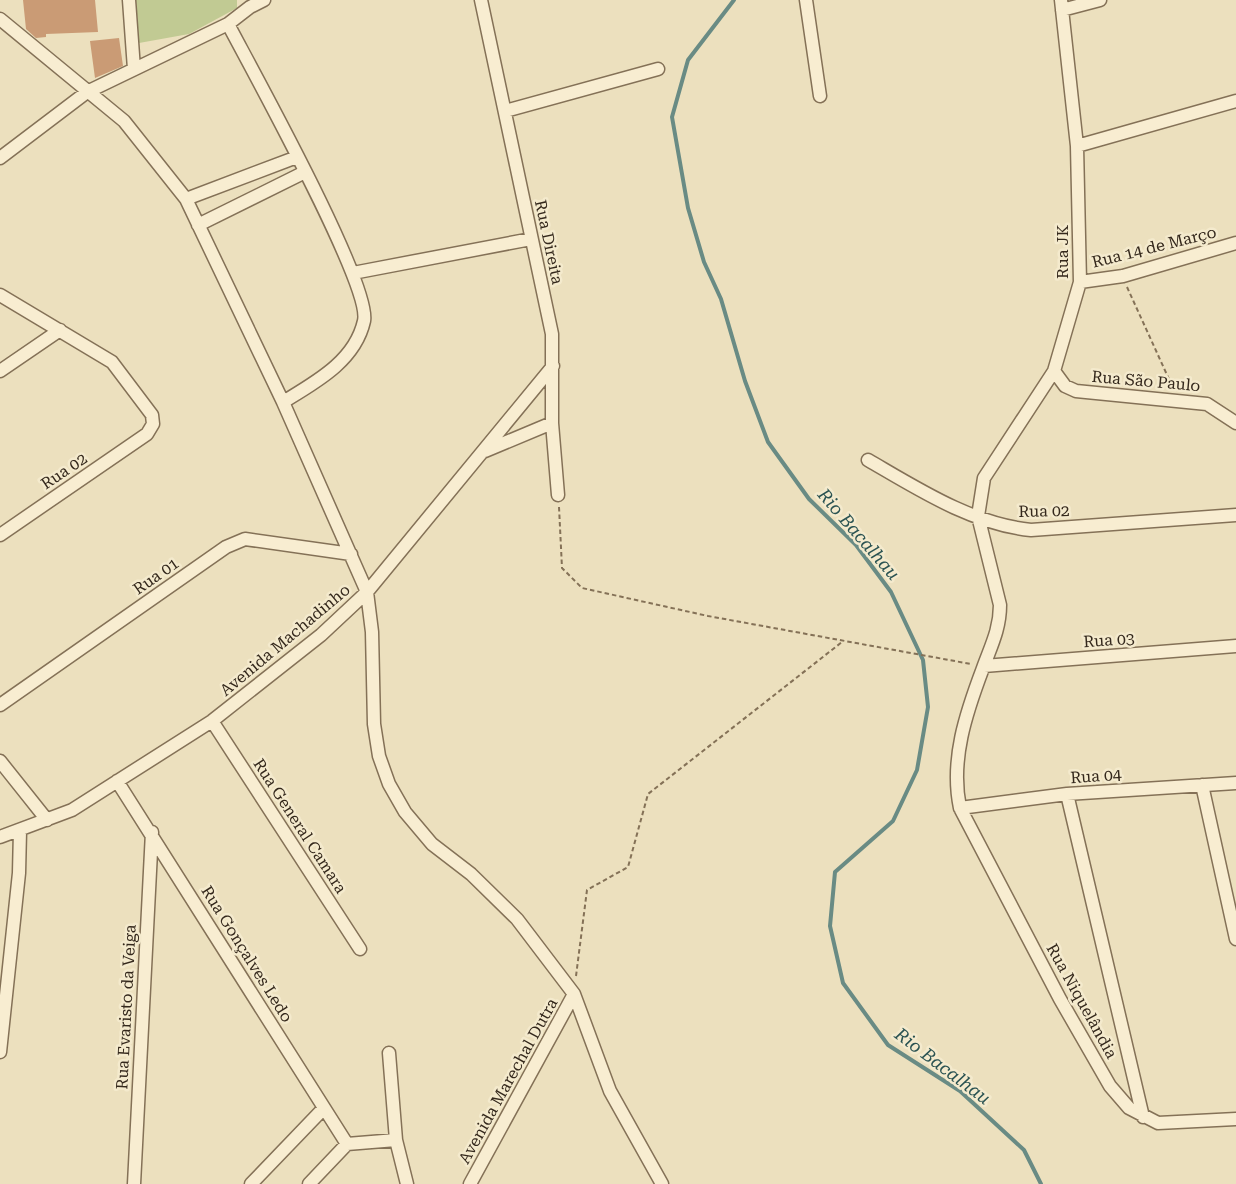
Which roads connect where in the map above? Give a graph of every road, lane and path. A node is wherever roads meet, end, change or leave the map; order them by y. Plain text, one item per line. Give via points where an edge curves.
1 (129, 0) edge
2 (264, 0) edge
3 (481, 0) edge
4 (806, 0) edge
5 (1100, 0) edge
6 (250, 3) edge
7 (1061, 5) edge
8 (0, 19) edge
9 (228, 24) junction
10 (134, 69) junction
11 (658, 69) dead end
12 (87, 92) junction
13 (820, 96) dead end
14 (1236, 100) edge
15 (506, 111) junction
16 (1077, 146) junction
17 (297, 157) junction
18 (0, 158) edge
19 (305, 172) junction
20 (186, 199) junction
21 (198, 225) junction
22 (531, 239) junction
23 (1236, 243) edge
24 (353, 273) junction
25 (1123, 276) junction
26 (1080, 282) junction
27 (0, 295) edge
28 (60, 330) junction
29 (553, 366) junction
30 (0, 371) edge
31 (1054, 371) junction
32 (284, 402) junction
33 (1179, 402) junction
34 (552, 423) junction
35 (1236, 423) edge
36 (484, 451) junction
37 (868, 460) dead end
38 (558, 495) joint
39 (1236, 515) edge
40 (978, 516) junction
41 (0, 535) edge
42 (351, 554) junction
43 (367, 592) junction
44 (842, 642) junction
45 (1236, 646) edge
46 (984, 666) junction
47 (0, 705) edge
48 (212, 721) junction
49 (0, 760) edge
50 (117, 781) junction
51 (1236, 783) edge
52 (1202, 785) junction
53 (1067, 794) junction
54 (960, 808) junction
55 (47, 820) junction
56 (20, 831) junction
57 (152, 832) junction
58 (0, 837) edge
59 (1236, 939) edge
60 (360, 949) dead end
61 (574, 994) junction
62 (0, 1052) edge
63 (389, 1053) dead end
64 (324, 1108) junction
65 (1143, 1117) junction
66 (1236, 1119) edge
67 (396, 1140) junction
68 (347, 1144) junction
69 (134, 1184) edge
70 (251, 1184) edge
71 (309, 1184) edge
72 (407, 1184) edge
73 (470, 1184) edge
74 (662, 1184) edge

1 - 10 street
2 - 6 street
3 - 15 street, Rua Direita
4 - 13 street
5 - 7 street
6 - 9 street
7 - 16 street, Rua JK
8 - 12 street
9 - 10 street
9 - 17 street
10 - 12 street
11 - 15 street
12 - 18 street
12 - 20 street via 124,121
14 - 16 street
15 - 22 street, Rua Direita
16 - 26 street, Rua JK
17 - 19 street
17 - 20 street
19 - 21 street
19 - 24 street
20 - 21 street
21 - 32 street
22 - 24 street
22 - 29 street, Rua Direita via 552,334
23 - 25 street, Rua 14 de Março
24 - 32 street via 365,319 353,350 322,378
25 - 26 street, Rua 14 de Março
25 - 33 path
26 - 31 street, Rua JK
27 - 28 street
28 - 30 street
28 - 41 street, Rua 02 via 111,362 152,415 153,424 147,434
29 - 34 street, Rua Direita
29 - 36 street, Avenida Machadinho
31 - 33 street, Rua São Paulo via 1065,386 1076,391
31 - 40 street, Rua JK via 984,478
32 - 42 street
33 - 35 street, Rua São Paulo via 1207,404
34 - 36 street
34 - 38 street, Rua Direita
36 - 43 street, Avenida Machadinho
37 - 40 street, Rua 02 via 931,496
38 - 44 path via 562,568 582,588
39 - 40 street, Rua 02 via 1031,530 1004,527
40 - 46 street via 1000,605 996,637
42 - 43 street
42 - 47 street, Rua 01 via 245,539 226,547
43 - 48 street, Avenida Machadinho via 321,635
43 - 61 street via 374,724 389,784 405,812 432,844 471,874 517,919
44 - 46 path
44 - 61 path via 648,794 628,867 587,890
45 - 46 street, Rua 03
46 - 54 street via 957,751
48 - 50 street, Avenida Machadinho
48 - 60 street, Rua General Camara
49 - 55 street
50 - 55 street, Avenida Machadinho via 72,810
50 - 57 street, Rua Gonçalves Ledo
51 - 52 street, Rua 04
52 - 53 street, Rua 04
52 - 59 street
53 - 54 street, Rua 04
53 - 65 street
54 - 65 street, Rua Niquelândia via 1110,1086 1129,1108
55 - 56 street, Avenida Machadinho
56 - 58 street, Avenida Machadinho
56 - 62 street
57 - 64 street, Rua Gonçalves Ledo
57 - 69 street, Rua Evaristo da Veiga
61 - 73 street, Avenida Marechal Dutra
61 - 74 street via 610,1091
63 - 67 street
64 - 68 street, Rua Gonçalves Ledo
64 - 70 street
65 - 66 street, Rua Niquelândia via 1158,1123
67 - 68 street
67 - 72 street
68 - 71 street

